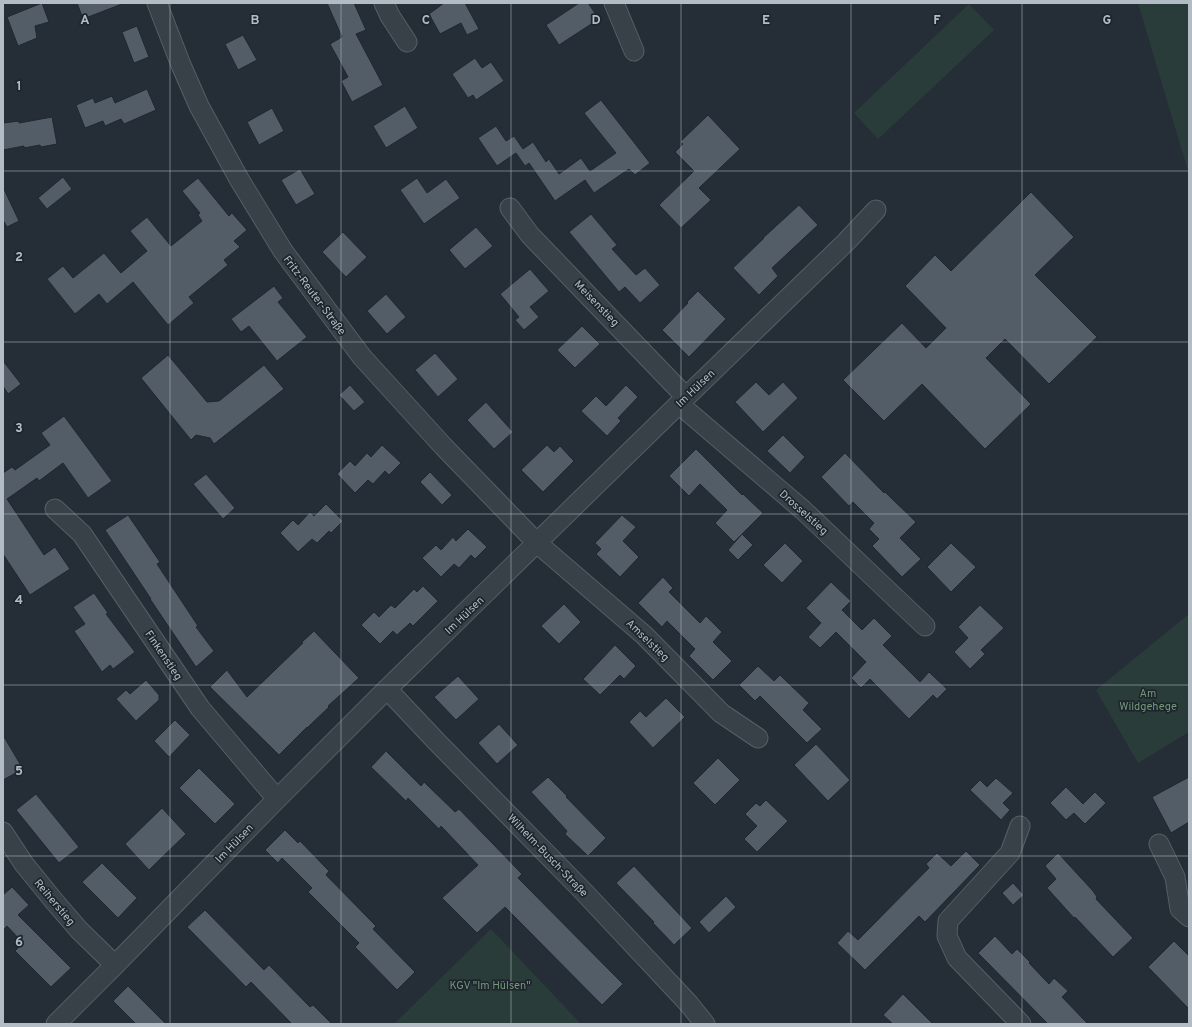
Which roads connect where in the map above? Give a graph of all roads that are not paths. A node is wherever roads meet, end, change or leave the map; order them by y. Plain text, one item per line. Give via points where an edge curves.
1 (157, 3) edge
2 (384, 3) edge
3 (614, 3) edge
4 (407, 42) dead end
5 (634, 51) dead end
6 (510, 208) dead end
7 (876, 210) dead end
8 (682, 400) junction
9 (55, 509) dead end
10 (537, 543) junction
11 (925, 626) dead end
12 (387, 689) junction
13 (758, 738) dead end
14 (277, 800) junction
15 (1020, 826) dead end
16 (3, 832) edge
17 (1159, 844) dead end
18 (1189, 917) edge
19 (115, 965) junction
20 (56, 1024) edge
21 (705, 1024) edge
22 (1021, 1024) edge

1 - 10 street, Fritz-Reuter-Straße via 199,106 283,251 362,357
2 - 4 street
3 - 5 street
6 - 8 street, Meisenstieg via 530,234
7 - 8 street, Im Hülsen
8 - 10 street, Im Hülsen
8 - 11 street, Drosselstieg
9 - 14 street, Finkenstieg via 82,534 200,708
10 - 12 street, Im Hülsen
10 - 13 street, Amselstieg via 644,635 721,713
12 - 14 street, Im Hülsen
12 - 21 street, Wilhelm-Busch-Straße via 583,891
14 - 19 street, Im Hülsen
15 - 22 street via 1010,852 948,921 946,936 957,958
16 - 19 street, Reiherstieg via 24,864 54,901
17 - 18 street via 1175,877 1180,909
19 - 20 street, Im Hülsen

